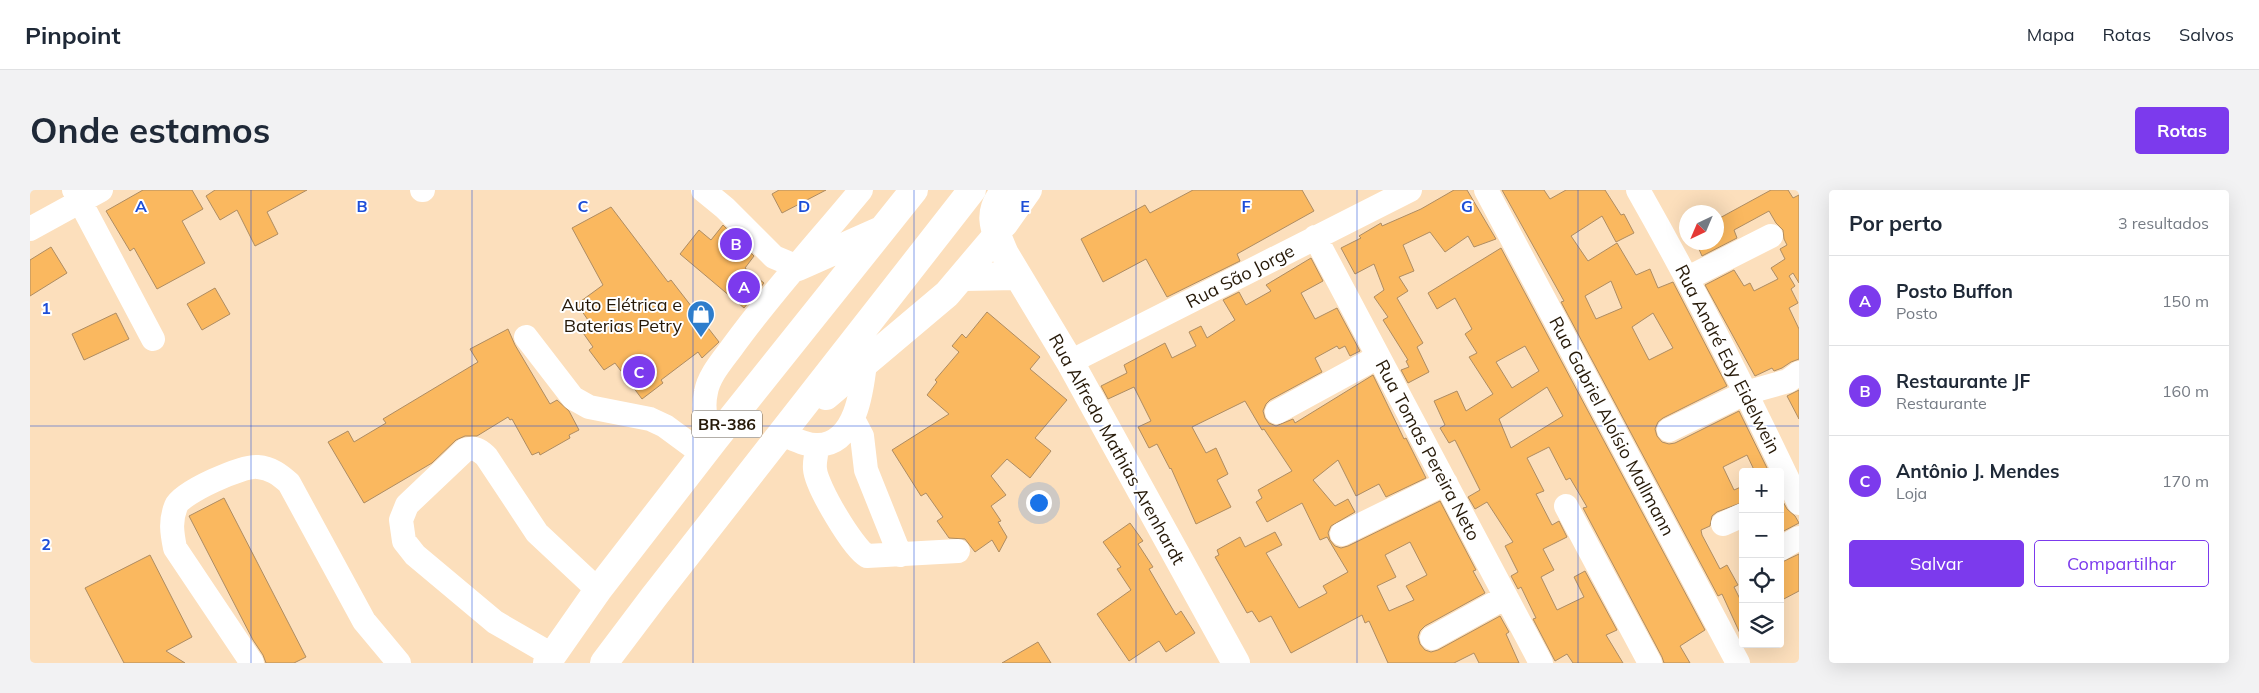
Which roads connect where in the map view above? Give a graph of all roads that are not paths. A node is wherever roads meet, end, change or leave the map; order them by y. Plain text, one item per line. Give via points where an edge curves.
1 (102, 190) edge
2 (703, 190) edge
3 (861, 190) edge
4 (914, 190) edge
5 (972, 190) edge
6 (1006, 190) edge
7 (1028, 190) edge
8 (1486, 190) edge
9 (1638, 190) edge
10 (1397, 193) edge
11 (77, 196) edge
12 (884, 228) junction
13 (30, 229) edge
14 (997, 235) junction
15 (1771, 236) dead end
16 (1315, 238) junction
17 (798, 267) junction
18 (1017, 276) junction
19 (963, 277) junction
20 (1688, 278) junction
21 (526, 337) dead end
22 (152, 339) dead end
23 (1378, 357) junction
24 (1070, 362) junction
25 (865, 363) junction
26 (1799, 374) edge
27 (1745, 393) junction
28 (1277, 412) dead end
29 (853, 418) junction
30 (1669, 430) dead end
31 (781, 434) junction
32 (818, 445) junction
33 (709, 446) junction
34 (1446, 483) junction
35 (1793, 494) edge
36 (1566, 506) dead end
37 (1342, 534) dead end
38 (1799, 538) edge
39 (1784, 546) edge
40 (958, 551) dead end
41 (900, 555) junction
42 (598, 590) junction
43 (1506, 596) junction
44 (1432, 638) dead end
45 (550, 659) edge
46 (252, 663) edge
47 (399, 663) edge
48 (604, 663) edge
49 (1236, 663) edge
50 (1541, 663) edge
51 (1650, 663) edge
52 (1738, 663) edge

1 - 11 street
2 - 17 street via 774,257
3 - 17 street
4 - 12 main road, BR-386
5 - 31 main road, BR-386
6 - 14 main road, Rua Alfredo Mathias Arenhardt via 995,203 993,211
7 - 14 main road
8 - 52 street, Rua Gabriel Aloísio Mallmann
9 - 20 street, Rua André Edy Eidelwein
10 - 16 street, Rua São Jorge
11 - 13 street
11 - 22 street
12 - 17 main road
12 - 33 main road, BR-386
14 - 18 main road, Rua Alfredo Mathias Arenhardt
14 - 19 main road
15 - 20 street
16 - 23 street, Rua Tomas Pereira Neto
16 - 24 street, Rua São Jorge
17 - 33 street via 746,328 714,373 706,390 704,406
18 - 19 main road
18 - 24 main road, Rua Alfredo Mathias Arenhardt
19 - 25 main road via 931,309
20 - 27 street, Rua André Edy Eidelwein
21 - 33 street via 573,398 589,407 650,419
23 - 28 street
23 - 34 street, Rua Tomas Pereira Neto
24 - 49 main road, Rua Alfredo Mathias Arenhardt
25 - 29 street via 863,386
25 - 31 main road
26 - 27 street via 1788,381
27 - 30 street
27 - 35 street, Rua André Edy Eidelwein
29 - 32 street via 840,436
29 - 41 street via 862,436 866,470
31 - 32 street
31 - 48 main road, BR-386
32 - 41 street via 815,469 818,482 852,543 867,556
33 - 42 main road, BR-386
34 - 37 street
34 - 43 street, Rua Tomas Pereira Neto
36 - 51 street
38 - 39 street
40 - 41 street
42 - 45 main road, BR-386
42 - 45 street via 537,533 486,456 478,450 465,450 407,505 401,520 404,541 415,555 495,622
43 - 44 street
43 - 50 street, Rua Tomas Pereira Neto
46 - 47 street via 175,548 170,528 176,504 191,491 238,471 257,467 276,472 289,482 364,621

